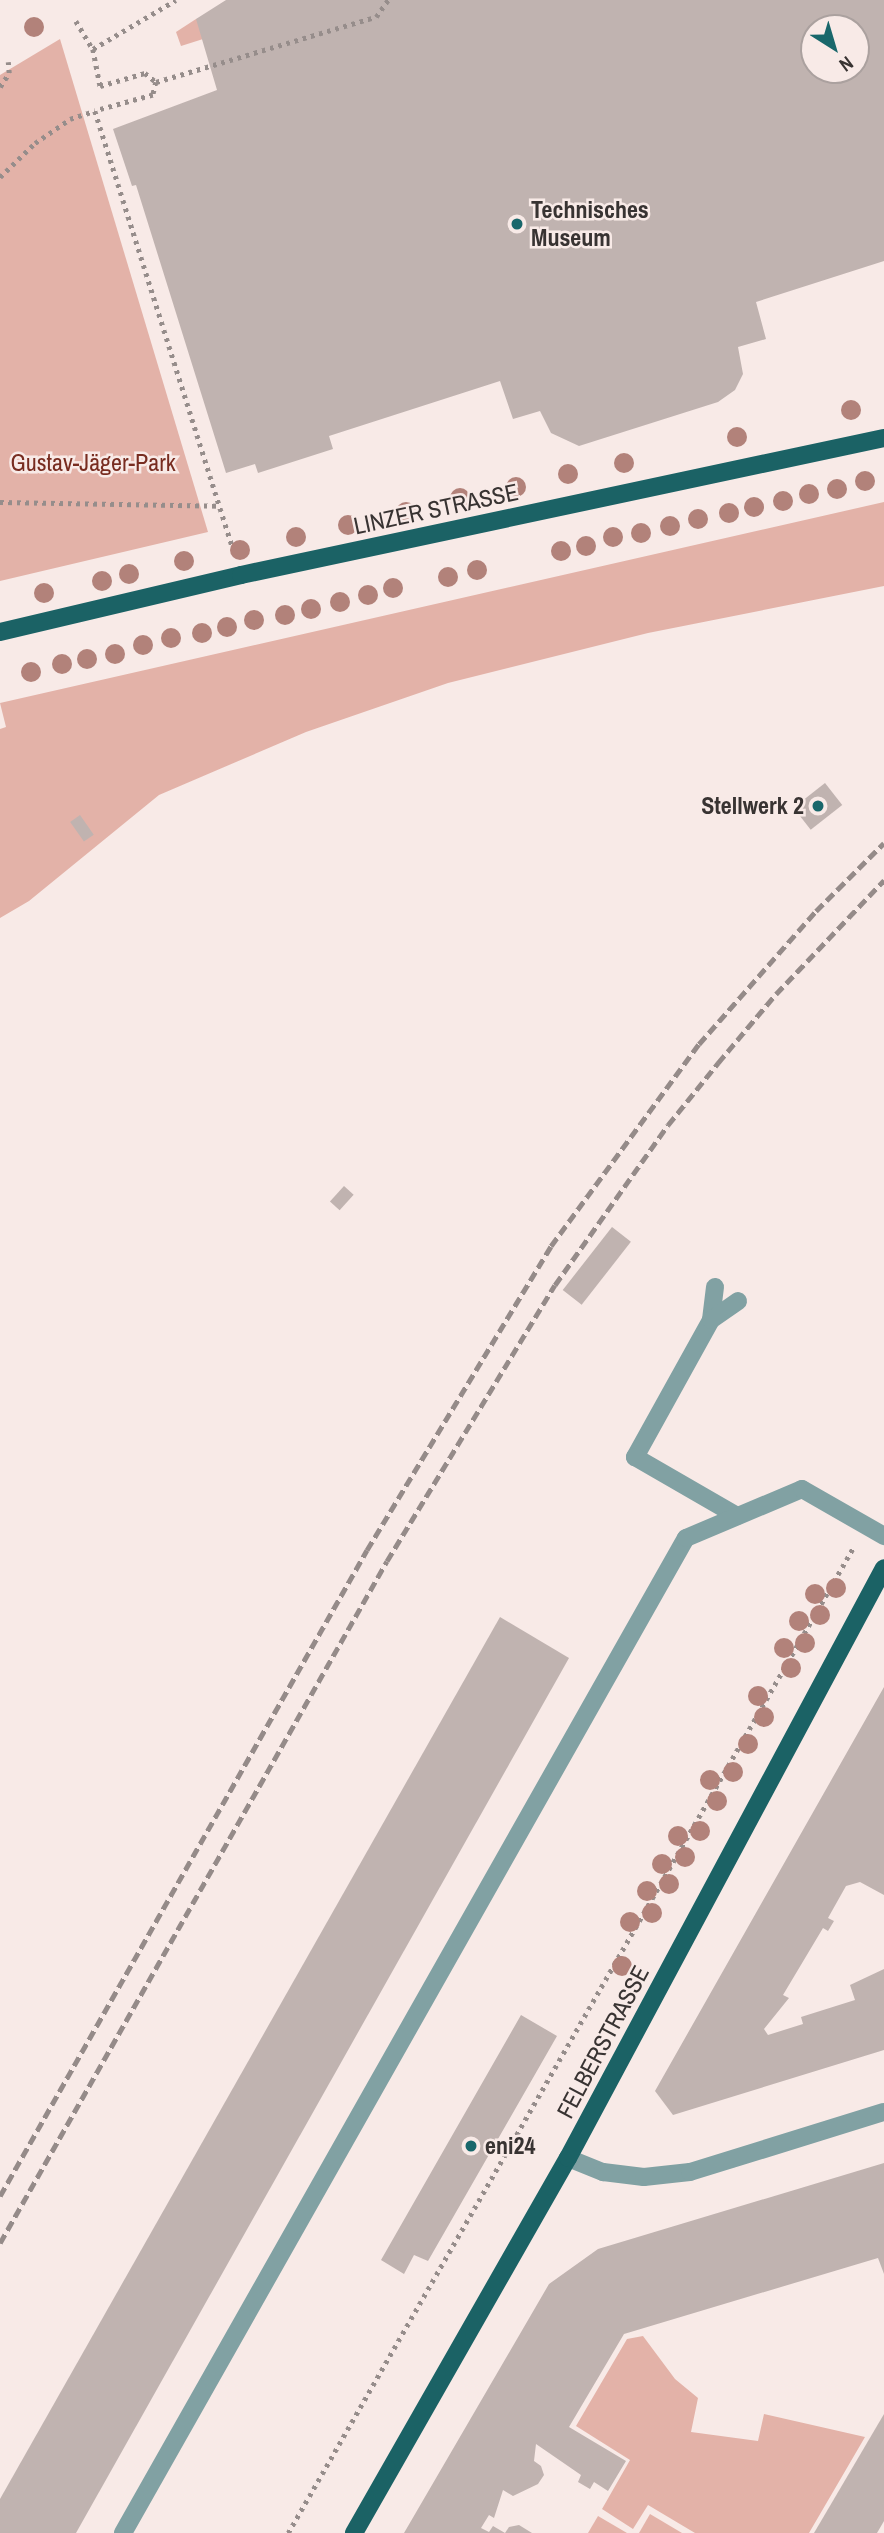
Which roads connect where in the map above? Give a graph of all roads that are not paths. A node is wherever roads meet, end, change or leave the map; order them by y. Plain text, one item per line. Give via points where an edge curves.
1 (884, 438) edge
2 (0, 632) edge
3 (715, 1287) dead end
4 (738, 1301) dead end
5 (711, 1320) junction
6 (737, 1516) junction
7 (884, 1536) edge
8 (884, 1568) edge
9 (884, 2112) edge
10 (568, 2158) junction
11 (123, 2533) edge
12 (354, 2533) edge

1 - 2 main road, LINZER STRASSE via 241,575
3 - 5 street
4 - 5 street
5 - 6 street via 635,1457
6 - 7 street via 802,1489
6 - 11 street via 686,1538
8 - 10 main road, FELBERSTRASSE
9 - 10 street via 690,2172 644,2177 603,2172
10 - 12 main road, FELBERSTRASSE

